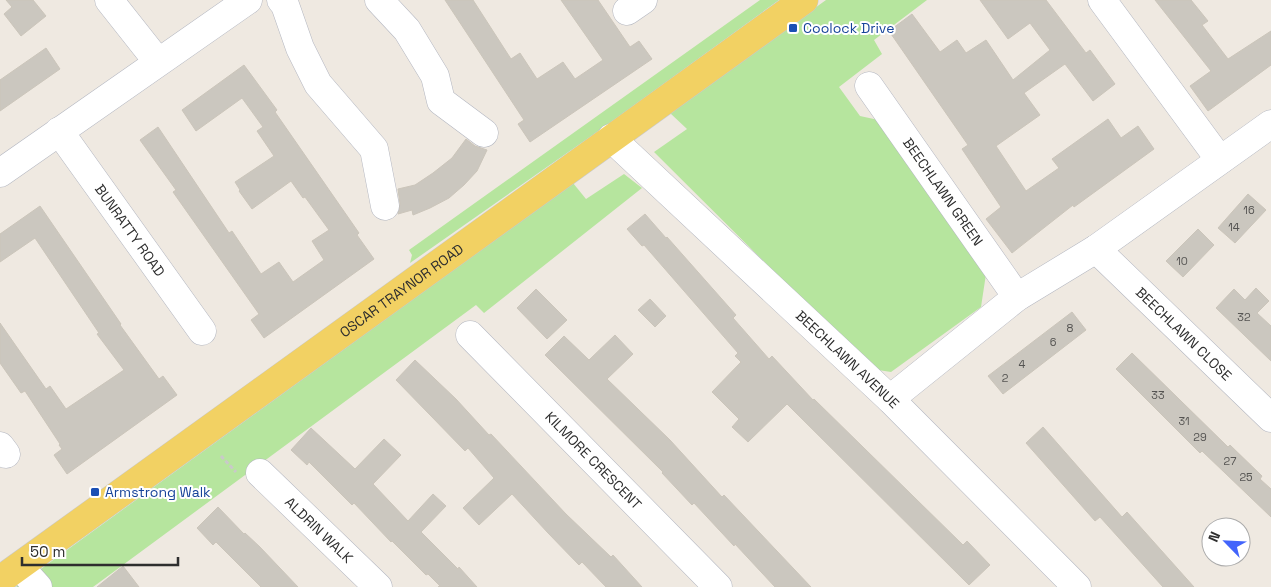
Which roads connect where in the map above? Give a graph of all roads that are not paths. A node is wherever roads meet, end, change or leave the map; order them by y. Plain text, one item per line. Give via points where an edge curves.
1 (109, 0) edge
2 (248, 0) edge
3 (280, 0) edge
4 (379, 0) edge
5 (804, 0) edge
6 (1102, 0) edge
7 (158, 62) junction
8 (869, 86) dead end
9 (1271, 124) edge
10 (59, 131) junction
11 (484, 133) dead end
12 (611, 138) junction
13 (1220, 160) junction
14 (0, 173) edge
15 (385, 206) dead end
16 (1096, 249) junction
17 (1017, 297) junction
18 (202, 331) dead end
19 (470, 335) dead end
20 (890, 399) junction
21 (1271, 418) edge
22 (260, 473) dead end
23 (10, 573) edge
24 (38, 587) edge
25 (378, 587) edge
26 (718, 587) edge
27 (1077, 587) edge

1 - 7 street
2 - 7 street
3 - 15 street via 318,84 374,149
4 - 11 street via 407,30 435,76 441,100
5 - 12 main road, OSCAR TRAYNOR ROAD
6 - 13 street
7 - 10 street
8 - 17 street, BEECHLAWN GREEN
9 - 13 street
10 - 14 street
10 - 18 street, BUNRATTY ROAD
12 - 20 street, BEECHLAWN AVENUE
12 - 23 main road, OSCAR TRAYNOR ROAD
13 - 16 street
16 - 17 street
16 - 21 street, BEECHLAWN CLOSE
17 - 20 street
19 - 26 street, KILMORE CRESCENT
20 - 27 street, BEECHLAWN AVENUE
22 - 25 street, ALDRIN WALK
23 - 24 street

